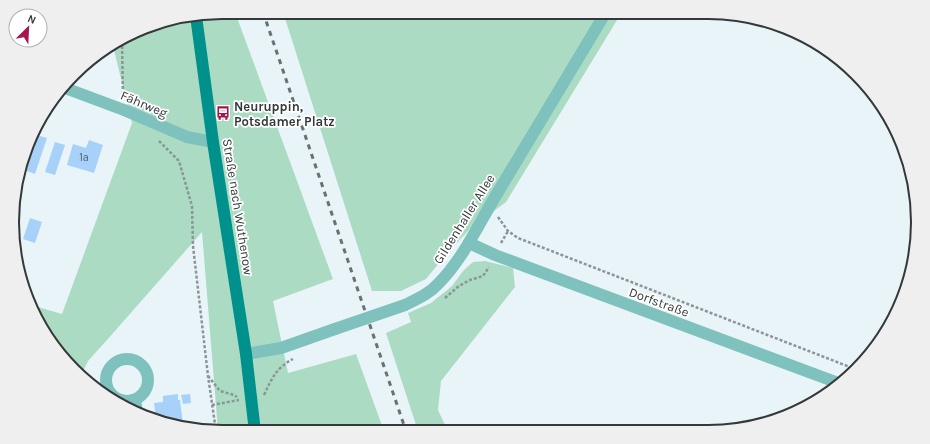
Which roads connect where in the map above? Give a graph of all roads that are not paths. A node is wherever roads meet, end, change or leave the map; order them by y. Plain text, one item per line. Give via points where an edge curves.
1 (602, 19) edge
2 (197, 21) edge
3 (68, 89) edge
4 (214, 142) junction
5 (469, 243) junction
6 (246, 354) junction
7 (834, 381) edge
8 (135, 400) dead end
9 (136, 406) edge
10 (254, 425) edge

1 - 5 street, Gildenhaller Allee
2 - 4 main road, Straße nach Wuthenow
3 - 4 street, Fährweg via 187,137
4 - 6 main road, Straße nach Wuthenow
5 - 6 street, Gildenhaller Allee, bridge via 438,285 405,305 281,348
5 - 7 street, Dorfstraße via 517,264
6 - 10 main road, Straße nach Wuthenow
8 - 9 street

